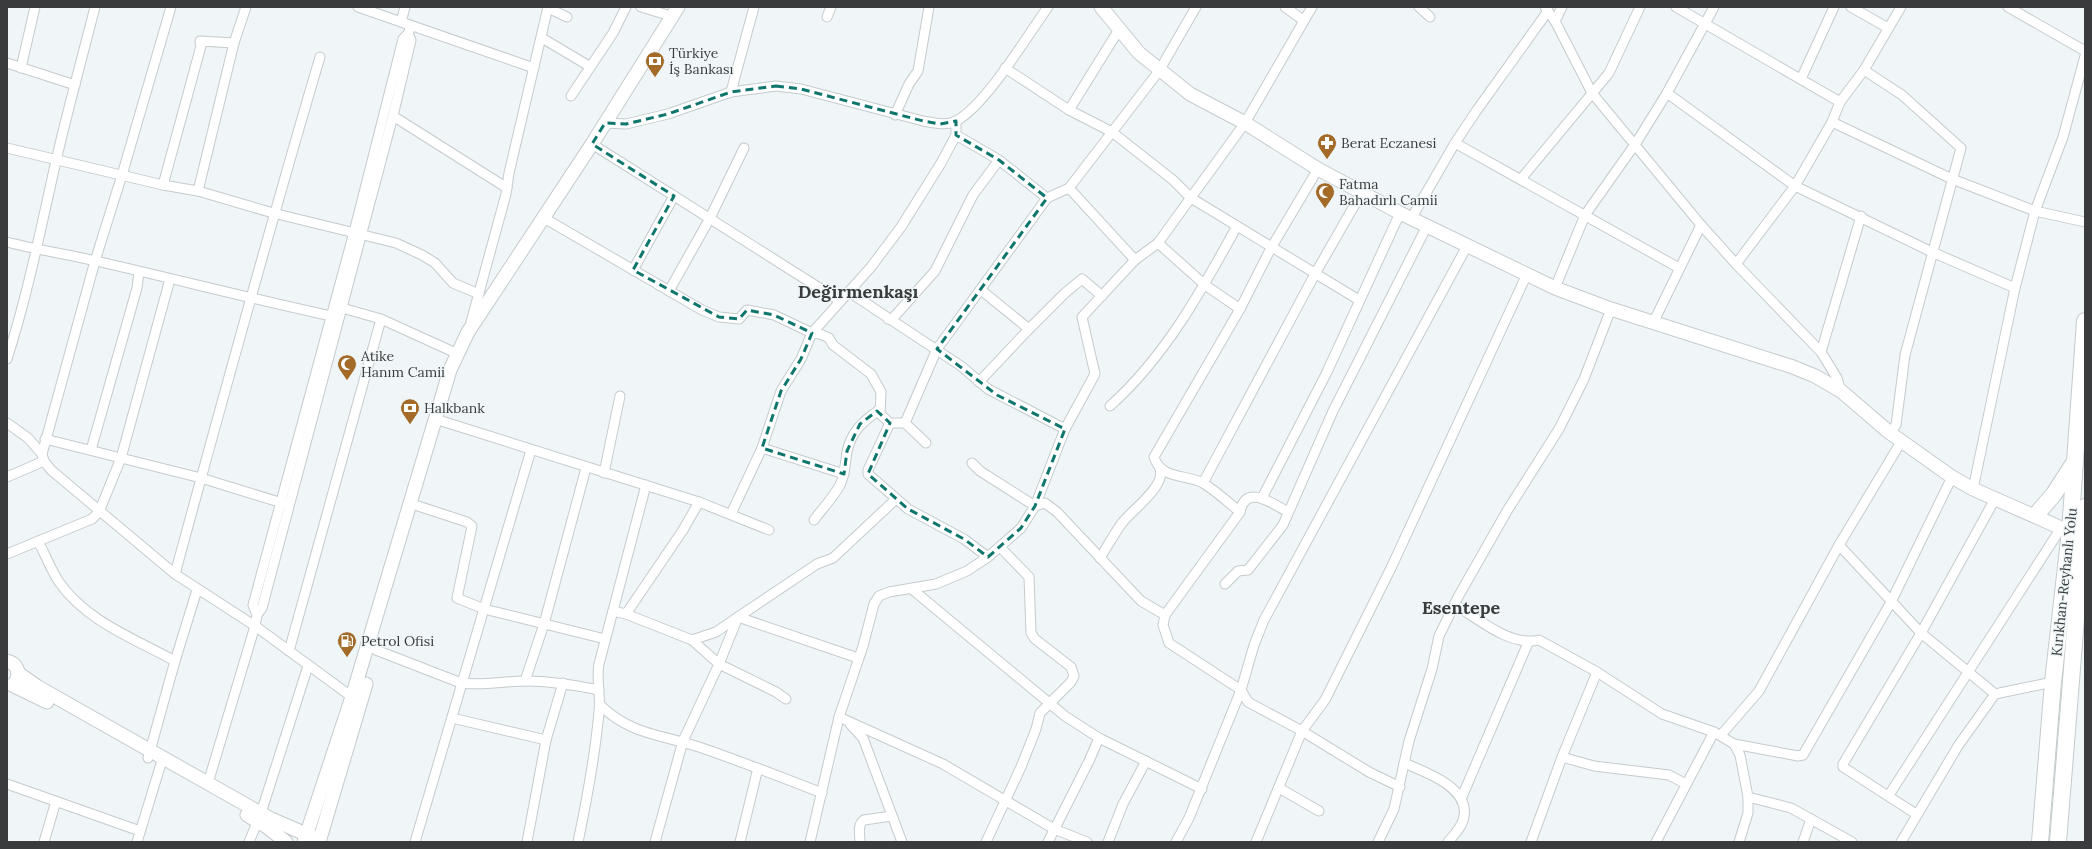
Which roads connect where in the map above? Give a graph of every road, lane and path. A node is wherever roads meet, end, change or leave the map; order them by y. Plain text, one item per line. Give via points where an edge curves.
1 (35, 7) edge
2 (95, 7) edge
3 (170, 7) edge
4 (246, 7) edge
5 (358, 7) edge
6 (405, 7) edge
7 (626, 7) edge
8 (640, 7) edge
9 (754, 7) edge
10 (831, 7) edge
11 (929, 7) edge
12 (1048, 7) edge
13 (1101, 7) edge
14 (1196, 7) edge
15 (1285, 7) edge
16 (1312, 7) edge
17 (1562, 7) edge
18 (1640, 7) edge
19 (1676, 7) edge
20 (1714, 7) edge
21 (1834, 7) edge
22 (1851, 7) edge
23 (1901, 7) edge
24 (2008, 7) edge
25 (548, 8) edge
26 (1421, 8) edge
27 (1546, 9) edge
28 (675, 12) edge
29 (567, 17) dead end
30 (827, 17) dead end
31 (1430, 17) dead end
32 (1303, 20) junction
33 (1555, 21) junction
34 (401, 22) junction
35 (1705, 24) junction
36 (1120, 28) junction
37 (1888, 28) junction
38 (409, 30) junction
39 (542, 38) junction
40 (234, 43) junction
41 (2085, 51) edge
42 (2085, 56) edge
43 (320, 57) dead end
44 (7, 63) edge
45 (590, 66) junction
46 (21, 68) junction
47 (534, 68) junction
48 (1005, 68) junction
49 (1864, 70) junction
50 (1159, 71) junction
51 (1801, 79) junction
52 (75, 86) junction
53 (731, 92) junction
54 (1592, 93) junction
55 (1667, 93) junction
56 (571, 96) dead end
57 (1840, 102) junction
58 (1070, 110) junction
59 (895, 115) junction
60 (394, 116) junction
61 (956, 121) junction
62 (1832, 122) junction
63 (605, 123) junction
64 (1245, 123) junction
65 (1112, 132) junction
66 (956, 135) junction
67 (1455, 143) junction
68 (1636, 143) junction
69 (592, 144) junction
70 (7, 148) edge
71 (744, 148) dead end
72 (56, 160) junction
73 (999, 160) junction
74 (1318, 169) junction
75 (122, 175) junction
76 (1952, 178) junction
77 (1521, 179) junction
78 (163, 185) junction
79 (1795, 186) junction
80 (507, 188) junction
81 (1069, 188) junction
82 (198, 190) junction
83 (1362, 192) junction
84 (674, 196) junction
85 (1047, 198) junction
86 (1191, 198) junction
87 (2035, 211) junction
88 (273, 213) junction
89 (1585, 215) junction
90 (1406, 216) junction
91 (1861, 216) junction
92 (544, 218) junction
93 (710, 218) junction
94 (2085, 222) edge
95 (1701, 225) junction
96 (1237, 226) junction
97 (1427, 226) junction
98 (358, 233) junction
99 (7, 242) edge
100 (1158, 243) junction
101 (1467, 246) junction
102 (1271, 248) junction
103 (36, 250) junction
104 (1932, 252) junction
105 (1135, 260) junction
106 (95, 261) junction
107 (1736, 264) junction
108 (1679, 268) junction
109 (633, 270) junction
110 (139, 272) junction
111 (1315, 274) junction
112 (1527, 274) junction
113 (170, 279) junction
114 (1205, 285) junction
115 (1555, 288) junction
116 (2015, 288) junction
117 (669, 290) junction
118 (981, 290) junction
119 (849, 292) junction
120 (479, 294) junction
121 (1102, 296) junction
122 (252, 299) junction
123 (1359, 300) junction
124 (840, 301) junction
125 (342, 308) junction
126 (1240, 309) junction
127 (1611, 309) junction
128 (331, 316) junction
129 (382, 319) junction
130 (888, 319) junction
131 (1654, 321) junction
132 (2085, 321) edge
133 (1029, 329) junction
134 (468, 332) junction
135 (812, 333) junction
136 (936, 350) junction
137 (1821, 352) junction
138 (458, 354) junction
139 (7, 359) edge
140 (979, 382) junction
141 (1841, 391) junction
142 (620, 396) dead end
143 (1110, 406) dead end
144 (878, 410) junction
145 (439, 420) junction
146 (7, 423) edge
147 (890, 423) junction
148 (905, 423) junction
149 (1065, 429) junction
150 (1890, 433) junction
151 (45, 439) junction
152 (1901, 442) junction
153 (926, 443) dead end
154 (762, 448) junction
155 (91, 450) junction
156 (531, 450) junction
157 (43, 458) junction
158 (121, 458) junction
159 (2075, 462) junction
160 (972, 463) dead end
161 (586, 468) junction
162 (1160, 469) junction
163 (604, 473) junction
164 (844, 474) junction
165 (7, 476) edge
166 (1952, 477) junction
167 (201, 478) junction
168 (1203, 483) junction
169 (646, 485) junction
170 (1973, 489) junction
171 (896, 498) junction
172 (1262, 498) junction
173 (1995, 499) junction
174 (699, 502) junction
175 (282, 503) junction
176 (418, 506) junction
177 (1035, 506) junction
178 (2085, 507) edge
179 (100, 512) junction
180 (1240, 512) junction
181 (1288, 512) junction
182 (731, 514) junction
183 (2036, 515) junction
184 (814, 520) dead end
185 (769, 530) dead end
186 (2075, 534) edge
187 (38, 541) junction
188 (1839, 545) junction
189 (1000, 546) junction
190 (7, 554) edge
191 (988, 557) junction
192 (1100, 558) junction
193 (175, 574) junction
194 (1225, 584) dead end
195 (197, 590) junction
196 (913, 590) junction
197 (1891, 602) junction
198 (1455, 605) junction
199 (484, 609) junction
200 (613, 611) junction
201 (626, 614) junction
202 (257, 615) junction
203 (1165, 615) junction
204 (738, 617) junction
205 (544, 624) junction
206 (255, 626) junction
207 (1921, 633) junction
208 (605, 639) junction
209 (692, 640) junction
210 (2080, 641) edge
211 (1528, 643) junction
212 (376, 650) junction
213 (288, 652) junction
214 (858, 658) junction
215 (8, 659) edge
216 (175, 661) junction
217 (719, 664) junction
218 (308, 666) junction
219 (1597, 672) junction
220 (1968, 672) junction
221 (18, 673) junction
222 (525, 681) junction
223 (2053, 682) junction
224 (461, 683) junction
225 (563, 683) junction
226 (9, 687) edge
227 (599, 690) junction
228 (1241, 690) junction
229 (1996, 694) junction
230 (352, 698) junction
231 (786, 699) dead end
232 (1050, 703) junction
233 (600, 705) junction
234 (452, 718) junction
235 (844, 719) junction
236 (1302, 731) junction
237 (1718, 733) junction
238 (1099, 738) junction
239 (546, 740) junction
240 (683, 742) junction
241 (1734, 744) junction
242 (149, 754) junction
243 (1562, 757) junction
244 (162, 761) junction
245 (1146, 761) junction
246 (1404, 763) junction
247 (758, 768) junction
248 (208, 783) junction
249 (7, 784) edge
250 (1686, 784) junction
251 (1400, 787) junction
252 (1279, 788) junction
253 (1202, 789) junction
254 (822, 793) junction
255 (1889, 795) junction
256 (1748, 797) junction
257 (1461, 799) junction
258 (1006, 800) junction
259 (56, 802) junction
260 (1319, 811) dead end
261 (1916, 814) junction
262 (892, 816) junction
263 (259, 817) junction
264 (1811, 819) junction
265 (1054, 829) junction
266 (140, 831) junction
267 (306, 838) edge
268 (1180, 840) edge
269 (1257, 840) edge
270 (44, 842) edge
271 (137, 842) edge
272 (249, 842) edge
273 (286, 842) edge
274 (320, 842) edge
275 (415, 842) edge
276 (528, 842) edge
277 (578, 842) edge
278 (655, 842) edge
279 (740, 842) edge
280 (810, 842) edge
281 (860, 842) edge
282 (902, 842) edge
283 (986, 842) edge
284 (1048, 842) edge
285 (1087, 842) edge
286 (1108, 842) edge
287 (1267, 842) edge
288 (1378, 842) edge
289 (1448, 842) edge
290 (1531, 842) edge
291 (1656, 842) edge
292 (1739, 842) edge
293 (1803, 842) edge
294 (1852, 842) edge
295 (1901, 842) edge
296 (2040, 842) edge
297 (2058, 842) edge

1 - 46 street
2 - 52 street
3 - 75 street
4 - 40 street
5 - 34 street
6 - 34 street
7 - 45 street via 613,33
8 - 28 street
9 - 53 street
10 - 30 street
11 - 59 street via 918,71
12 - 48 street
13 - 36 main road
14 - 50 street
15 - 32 street
16 - 32 street
17 - 33 street
18 - 54 street via 1609,73
19 - 35 street
20 - 35 street
21 - 51 street
22 - 37 street
23 - 37 street
24 - 41 street
25 - 29 street
25 - 39 street
26 - 31 street
27 - 33 street
27 - 67 street
28 - 63 main road
32 - 64 street
33 - 54 street
34 - 38 street
35 - 51 street
35 - 55 street
36 - 50 main road via 1139,53
36 - 58 street
37 - 49 street
38 - 47 street
38 - 60 street via 411,40
38 - 98 street via 403,39
39 - 45 street
39 - 47 street
40 - 78 street via 200,41 201,46
40 - 82 street
42 - 87 street via 2063,137
43 - 88 street
44 - 46 street
45 - 56 street
46 - 52 street
47 - 80 street
48 - 58 street
48 - 61 street via 976,106
49 - 57 street
49 - 76 street via 1902,95 1961,148
50 - 64 main road via 1190,94
50 - 65 street
51 - 57 street
52 - 72 street
53 - 59 street via 776,86 801,88
53 - 63 street via 668,114 626,124
54 - 68 street
54 - 77 street
55 - 68 street
55 - 79 street
57 - 62 street
58 - 65 street
59 - 61 street via 940,124
60 - 80 street
60 - 98 street
61 - 66 street
62 - 76 street
62 - 79 street
63 - 69 main road
64 - 74 main road
64 - 86 street
65 - 81 street
65 - 86 street via 1173,180
66 - 73 street
66 - 119 street via 901,228
67 - 77 street
67 - 90 street
68 - 89 street
68 - 95 street
69 - 84 street
69 - 92 main road
70 - 72 street
71 - 93 street
72 - 75 street
72 - 103 street
73 - 85 street
73 - 130 street via 973,196 935,270 893,318
74 - 83 main road
74 - 102 street
75 - 78 street
75 - 106 street
76 - 87 street
76 - 104 street
77 - 89 street
78 - 82 street
79 - 91 street
79 - 107 street
80 - 120 street
81 - 85 street
81 - 105 street
82 - 88 street
83 - 90 main road
83 - 111 street
84 - 93 street
84 - 109 street
85 - 118 street
86 - 96 street
86 - 100 street
87 - 94 street
87 - 116 street
88 - 98 street
88 - 122 street
89 - 108 street
89 - 115 street
90 - 97 main road
90 - 123 street
91 - 104 street
91 - 137 street
92 - 109 street
92 - 134 main road
93 - 117 street
93 - 124 street
95 - 107 street
95 - 108 street
96 - 102 street
96 - 114 street
97 - 101 main road
97 - 181 street via 1333,411
98 - 120 street via 396,243 422,255 435,263 453,283
98 - 125 street
98 - 128 street
99 - 103 street
100 - 105 street
100 - 114 street
101 - 112 main road
101 - 228 street via 1264,620
102 - 111 street
102 - 126 street
103 - 106 street
103 - 139 street
104 - 116 street
104 - 150 street via 1905,355 1896,425
105 - 121 street
106 - 110 street
106 - 151 street
107 - 137 street
108 - 131 street
109 - 117 street
110 - 113 street
110 - 155 street via 137,288
111 - 123 street
111 - 168 street
112 - 115 main road
112 - 236 street via 1391,568 1325,700
113 - 122 street
113 - 158 street
114 - 126 street
114 - 143 street via 1145,371
115 - 127 main road
116 - 170 street
117 - 135 street via 719,317 739,319 747,310 783,318
118 - 133 street
118 - 136 street
119 - 124 street
119 - 130 street
120 - 134 street
121 - 133 street via 1082,280
121 - 149 street via 1082,317 1095,374
122 - 128 street
122 - 167 street
123 - 172 street via 1327,372
124 - 135 street
125 - 128 street
125 - 129 street
125 - 202 street via 262,608
126 - 162 street via 1155,452 1154,458
127 - 131 main road
127 - 198 street via 1584,379 1559,429 1507,511
128 - 175 street
129 - 138 street
129 - 213 street
130 - 136 street
131 - 141 main road via 1793,367
132 - 159 highway, Kırıkhan-Reyhanlı Yolu
133 - 140 street
134 - 138 main road
134 - 145 main road
135 - 144 street via 829,338 833,345 871,374 881,392
135 - 154 street via 801,359 781,391
136 - 140 street via 961,366
136 - 148 street
137 - 141 street via 1837,378
138 - 145 main road via 450,370
140 - 149 street via 997,395
141 - 150 main road
142 - 163 street
144 - 147 street
144 - 164 street via 860,424 852,436
145 - 156 street
145 - 176 main road
145 - 230 main road
146 - 157 street via 28,438
147 - 148 street
147 - 171 street via 868,474
148 - 153 street
149 - 177 street
150 - 152 main road
151 - 155 street
151 - 157 street
152 - 166 main road
152 - 188 street
154 - 164 street
154 - 182 street
155 - 158 street
156 - 161 street
156 - 199 street
157 - 165 street
157 - 179 street via 51,470
158 - 167 street
158 - 179 street
159 - 183 highway via 2054,494
159 - 186 highway, Kırıkhan-Reyhanlı Yolu
160 - 177 street via 980,471
161 - 163 street
161 - 205 street
162 - 168 street
162 - 192 street via 1162,474 1158,483 1122,523
163 - 169 street
164 - 184 street via 839,486
166 - 170 main road
166 - 197 street
167 - 175 street
167 - 193 street
168 - 180 street
169 - 174 street
169 - 200 street
170 - 173 main road
171 - 191 street via 908,509 964,539
171 - 204 street via 833,558 817,564
172 - 180 street via 1248,498 1242,504
172 - 181 street
173 - 183 main road
173 - 207 street
174 - 182 street
174 - 201 street
175 - 202 street via 253,605
176 - 199 street via 467,522 472,526 457,598
176 - 212 main road
177 - 189 street via 1021,528
177 - 192 street via 1045,504 1057,512
178 - 186 highway, Kırıkhan-Reyhanlı Yolu
179 - 187 street via 92,520
179 - 193 street
180 - 203 street
181 - 194 street via 1283,525 1248,570 1238,571
182 - 185 street
183 - 186 main road
186 - 210 highway, Kırıkhan-Reyhanlı Yolu
186 - 220 street
186 - 223 highway, Kırıkhan-Reyhanlı Yolu
187 - 190 street
187 - 216 street via 59,581 72,598 99,620
188 - 197 street
188 - 237 street via 1759,691
189 - 191 street
189 - 232 street via 1029,576 1031,633 1074,671 1071,682
191 - 196 street via 967,571
192 - 203 street via 1141,601
193 - 195 street
195 - 206 street
195 - 216 street
196 - 214 street via 889,592 879,596 874,604
196 - 232 street
197 - 207 street
197 - 241 street via 1803,755
198 - 211 street via 1503,634
198 - 246 street via 1439,636 1432,669
199 - 205 street
199 - 224 street
200 - 201 street
200 - 208 street
201 - 209 street
202 - 206 street
203 - 228 street via 1163,625 1169,643
204 - 209 street via 716,632
204 - 214 street
204 - 217 street
205 - 208 street
205 - 222 street
206 - 213 street
206 - 248 street
207 - 220 street
207 - 255 street via 1843,764 1848,772
208 - 227 street via 597,676
209 - 217 street
210 - 297 highway, Kırıkhan-Reyhanlı Yolu
211 - 219 street via 1539,640
211 - 257 street
212 - 224 street
212 - 274 main road
213 - 218 street
214 - 235 street
215 - 221 main road via 17,668
216 - 242 street
217 - 231 street
217 - 240 street
218 - 230 street
218 - 263 street
219 - 237 street via 1662,714
219 - 243 street
220 - 229 street
220 - 255 street
221 - 226 main road via 16,682
221 - 242 main road
222 - 224 street
222 - 225 street
223 - 229 street
223 - 296 highway, Kırıkhan-Reyhanlı Yolu
224 - 234 street
225 - 227 street
225 - 239 street
226 - 242 main road via 34,695
227 - 233 street
228 - 236 street via 1248,702
228 - 253 street
229 - 261 street via 1958,746
230 - 267 main road
232 - 238 street
232 - 258 street via 1040,713 1036,729
233 - 240 street via 614,719 631,728
233 - 277 street via 591,776
234 - 239 street
234 - 275 street
235 - 254 street
235 - 258 street via 943,764
235 - 262 street via 863,738
236 - 251 street via 1369,772
236 - 252 street
237 - 241 street
237 - 250 street
238 - 245 street
238 - 265 street
239 - 276 street
240 - 247 street
240 - 278 street
241 - 256 street via 1740,755
242 - 244 main road
243 - 250 street via 1594,766 1669,775
243 - 290 street
244 - 248 main road
244 - 263 main road
244 - 266 street
245 - 253 street
245 - 286 street via 1123,804
246 - 251 street
246 - 257 street via 1435,776
247 - 254 street
247 - 279 street
248 - 263 main road
249 - 259 street
250 - 291 street
251 - 288 street via 1394,809
252 - 260 street
252 - 269 street
253 - 268 street
254 - 280 street
255 - 261 street
256 - 264 street via 1791,808
256 - 292 street via 1748,813
257 - 289 street via 1465,810 1464,818
258 - 265 street
258 - 283 street
259 - 266 street
259 - 270 street
261 - 295 street
262 - 281 street via 861,822
262 - 282 street
263 - 267 main road
263 - 272 street
263 - 273 main road
264 - 293 street
264 - 294 street
265 - 284 street
265 - 285 street
266 - 271 street
267 - 274 main road
269 - 287 street

